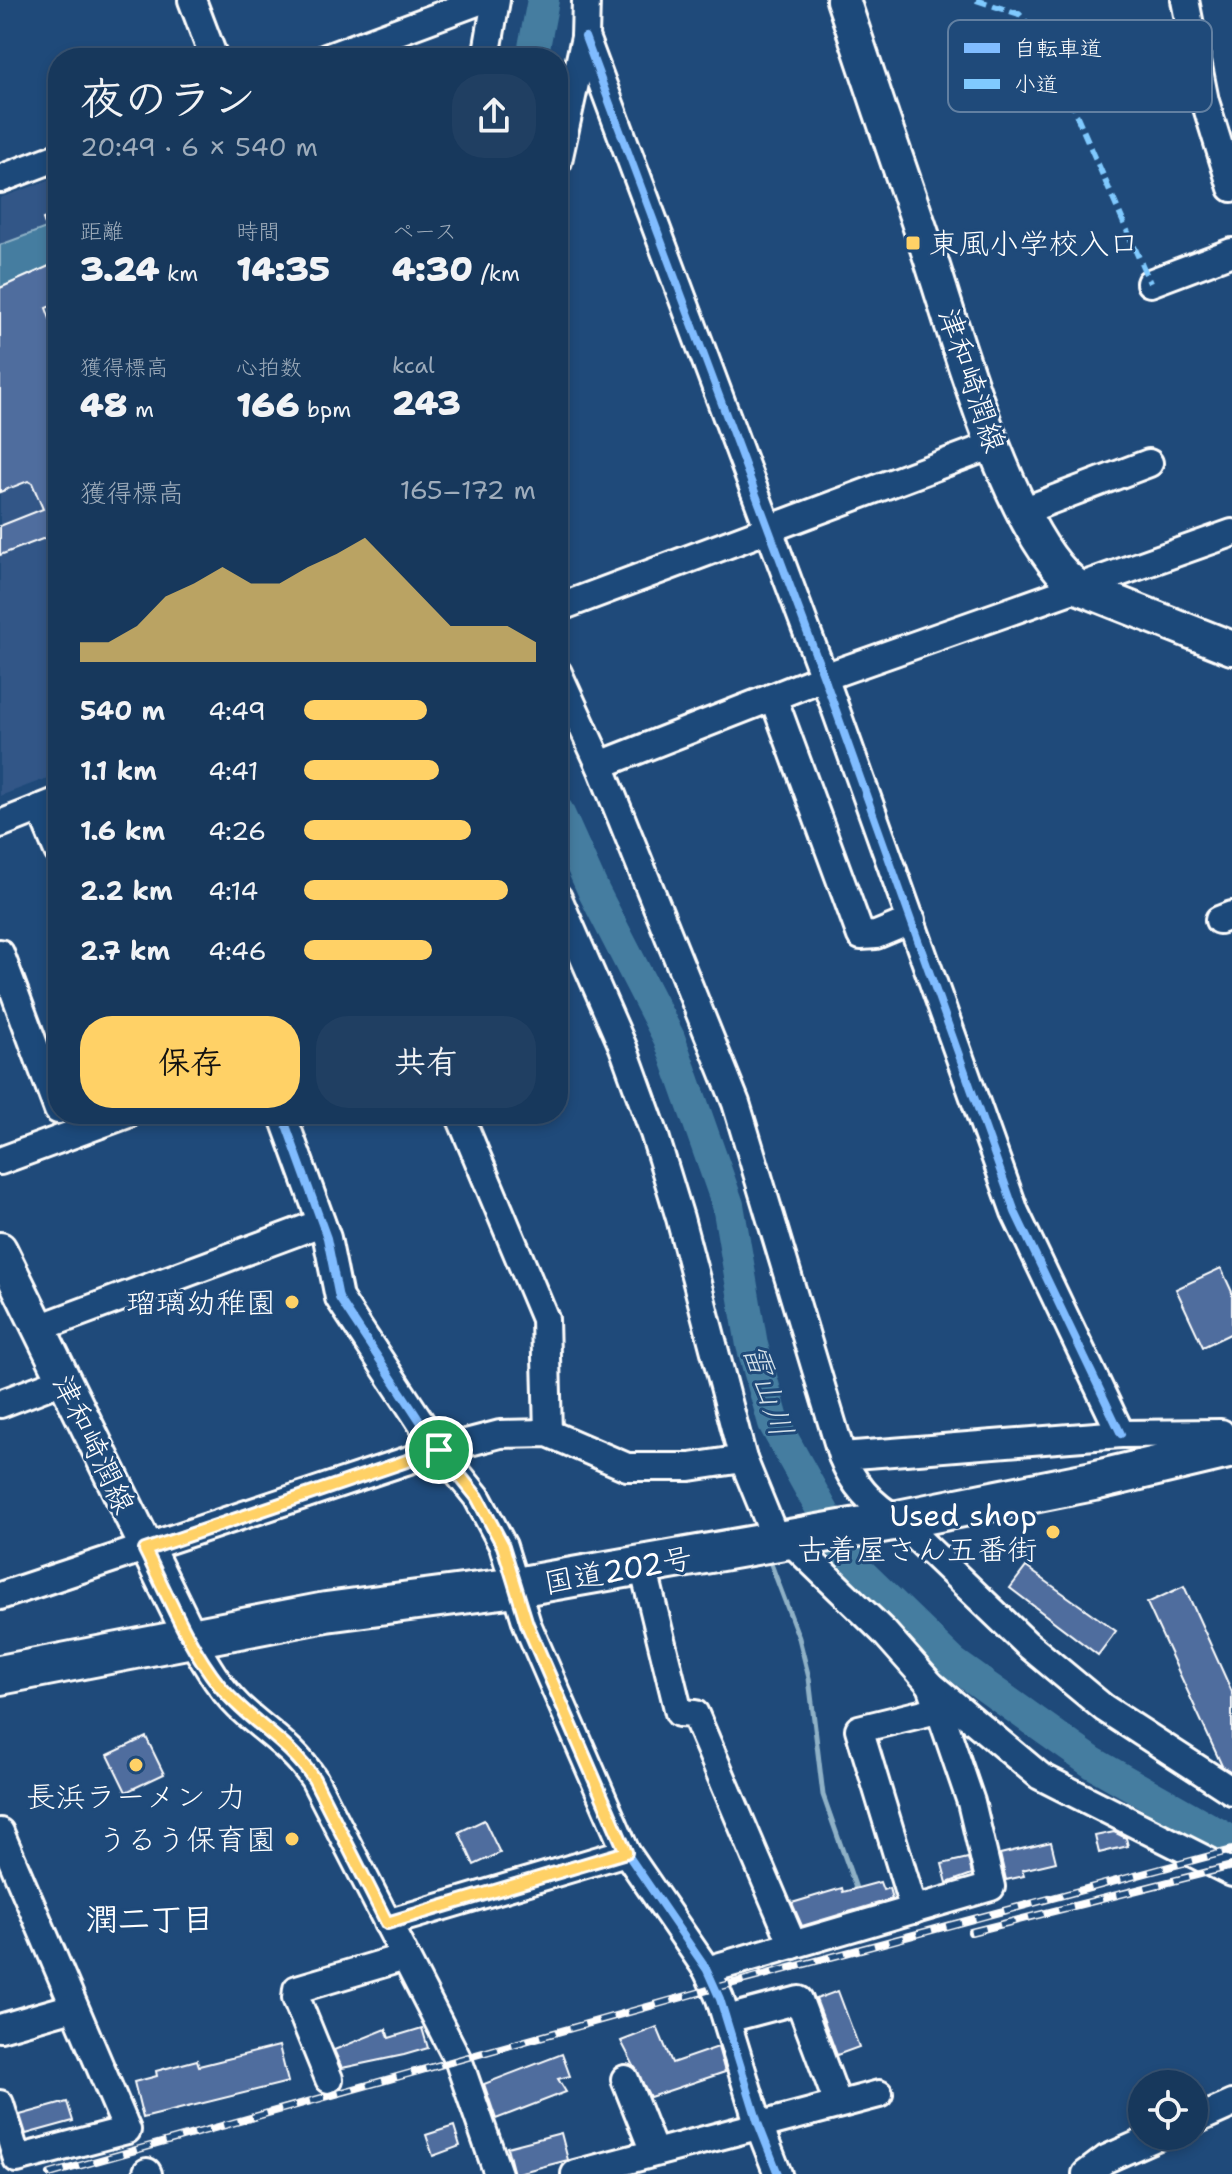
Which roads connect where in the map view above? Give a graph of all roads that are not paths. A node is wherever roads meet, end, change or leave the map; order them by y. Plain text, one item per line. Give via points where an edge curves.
1 (192, 0) edge
2 (482, 0) edge
3 (496, 0) edge
4 (586, 0) edge
5 (843, 0) edge
6 (1185, 0) edge
7 (1189, 20) edge
8 (585, 37) junction
9 (210, 48) edge
10 (353, 48) edge
11 (488, 48) edge
12 (1208, 112) edge
13 (568, 115) edge
14 (48, 161) edge
15 (0, 179) edge
16 (1232, 188) edge
17 (1232, 252) edge
18 (1150, 283) dead end
19 (993, 445) junction
20 (1149, 463) dead end
21 (1023, 511) junction
22 (766, 529) junction
23 (1232, 533) edge
24 (1080, 588) junction
25 (568, 604) edge
26 (1232, 648) edge
27 (824, 677) junction
28 (568, 695) edge
29 (773, 697) junction
30 (600, 765) junction
31 (48, 805) edge
32 (0, 824) edge
33 (912, 920) junction
34 (569, 952) edge
35 (0, 953) edge
36 (48, 1082) edge
37 (55, 1124) edge
38 (286, 1124) edge
39 (463, 1124) edge
40 (0, 1161) edge
41 (321, 1223) junction
42 (0, 1249) edge
43 (39, 1328) junction
44 (63, 1380) junction
45 (0, 1404) edge
46 (548, 1433) junction
47 (1121, 1434) junction
48 (1230, 1449) edge
49 (439, 1450) junction
50 (842, 1456) junction
51 (743, 1459) junction
52 (898, 1520) junction
53 (791, 1540) junction
54 (145, 1550) junction
55 (643, 1566) junction
56 (516, 1587) junction
57 (0, 1596) edge
58 (191, 1638) junction
59 (0, 1675) edge
60 (934, 1698) junction
61 (1232, 1791) edge
62 (0, 1832) edge
63 (626, 1852) junction
64 (1232, 1873) edge
65 (914, 1910) junction
66 (387, 1923) junction
67 (793, 1945) junction
68 (405, 1957) junction
69 (707, 1970) junction
70 (73, 2007) junction
71 (727, 2019) junction
72 (0, 2028) edge
73 (329, 2079) dead end
74 (625, 2079) dead end
75 (879, 2094) dead end
76 (0, 2104) edge
77 (838, 2104) junction
78 (1232, 2104) edge
79 (1208, 2115) edge
80 (758, 2123) junction
81 (1128, 2149) edge
82 (654, 2152) junction
83 (498, 2174) edge
84 (575, 2174) edge
85 (778, 2174) edge
86 (1086, 2174) edge

1 - 9 street
2 - 10 street
3 - 11 street
4 - 8 street
5 - 19 main road, 津和崎潤線
6 - 7 street
8 - 13 street
8 - 22 street
12 - 16 street
14 - 15 street
17 - 18 street
19 - 21 main road, 津和崎潤線
19 - 22 street
20 - 21 street
21 - 24 main road, 津和崎潤線 via 1064,577
22 - 25 street
22 - 27 street
23 - 24 street
24 - 26 main road, 津和崎潤線
24 - 27 street
27 - 29 street
27 - 33 street
28 - 30 street
29 - 30 street
29 - 33 street via 861,936
30 - 50 street via 736,1103
31 - 32 street
33 - 47 street via 1015,1212
34 - 51 street via 623,1047 654,1133
35 - 36 street
37 - 40 street
38 - 41 street
39 - 46 street via 545,1319
41 - 43 street
41 - 49 street via 339,1298
42 - 43 main road, 津和崎潤線
43 - 44 main road, 津和崎潤線
44 - 45 street
44 - 54 main road, 津和崎潤線
46 - 49 street via 500,1434
46 - 51 street via 627,1467 690,1467
47 - 48 street via 1221,1433
47 - 50 street
48 - 52 highway, 国道202号
49 - 54 street
49 - 56 street via 477,1497 503,1546
50 - 52 street via 850,1477 876,1508
51 - 53 street
52 - 53 highway, 国道202号
52 - 61 street via 1027,1644 1104,1708
53 - 55 highway, 国道202号
53 - 60 street via 884,1632
54 - 57 street
54 - 58 main road, 津和崎潤線
55 - 56 highway, 国道202号
55 - 67 street via 679,1713 695,1714
56 - 58 highway, 国道202号 via 326,1612
56 - 63 street via 527,1624
58 - 59 highway, 国道202号
58 - 66 street via 217,1683 300,1758
60 - 64 street via 1040,1776
60 - 65 street via 859,1729
60 - 65 street via 971,1802 991,1887
62 - 70 street
63 - 66 street
63 - 69 street
65 - 67 street
66 - 68 street
67 - 69 street
68 - 73 street via 297,1989
68 - 83 street via 463,2070
69 - 71 street
70 - 72 street
70 - 76 street via 127,2130 17,2159
71 - 77 street via 799,2000
71 - 80 street
74 - 82 street
75 - 77 street
77 - 80 street
78 - 79 street
80 - 82 street
80 - 85 street
81 - 86 street
82 - 84 street

